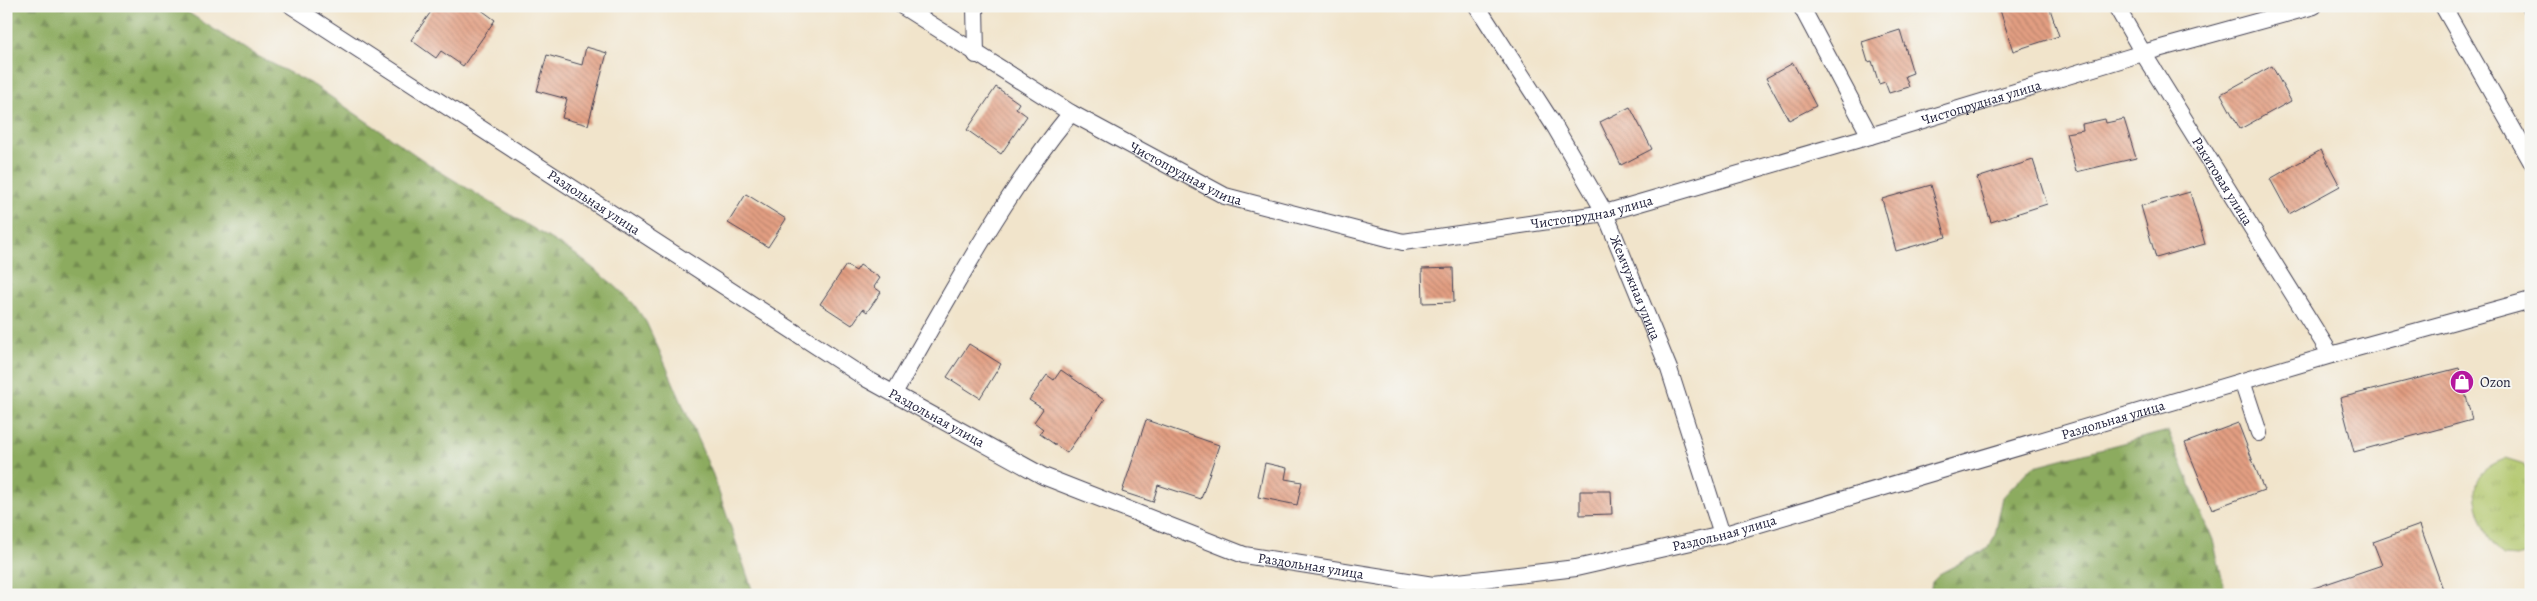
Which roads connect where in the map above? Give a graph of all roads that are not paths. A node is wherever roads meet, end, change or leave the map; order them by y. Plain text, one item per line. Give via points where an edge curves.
1 (292, 6) edge
2 (902, 6) edge
3 (975, 6) edge
4 (1476, 6) edge
5 (1801, 6) edge
6 (2116, 6) edge
7 (2314, 6) edge
8 (2443, 6) edge
9 (2143, 53) junction
10 (976, 55) junction
11 (1070, 113) junction
12 (1870, 136) junction
13 (2531, 161) edge
14 (1605, 213) junction
15 (2531, 300) edge
16 (2331, 354) junction
17 (2242, 381) junction
18 (894, 393) junction
19 (2259, 433) dead end
20 (1722, 535) junction

1 - 18 street, Раздольная улица via 682,261
2 - 10 street, Чистопрудная улица
3 - 10 street
4 - 14 street, Жемчужная улица via 1555,127
5 - 12 street
6 - 9 street, Ракитовая улица
7 - 9 street, Чистопрудная улица
8 - 13 street
9 - 12 street, Чистопрудная улица
9 - 16 street, Ракитовая улица
10 - 11 street, Чистопрудная улица
11 - 14 street, Чистопрудная улица via 1225,196 1403,242
11 - 18 street via 1052,135 972,257
12 - 14 street, Чистопрудная улица
14 - 20 street, Жемчужная улица via 1669,369
15 - 16 street, Раздольная улица
16 - 17 street, Раздольная улица
17 - 19 street
17 - 20 street, Раздольная улица
18 - 20 street, Раздольная улица via 1043,476 1244,555 1433,585 1576,568

